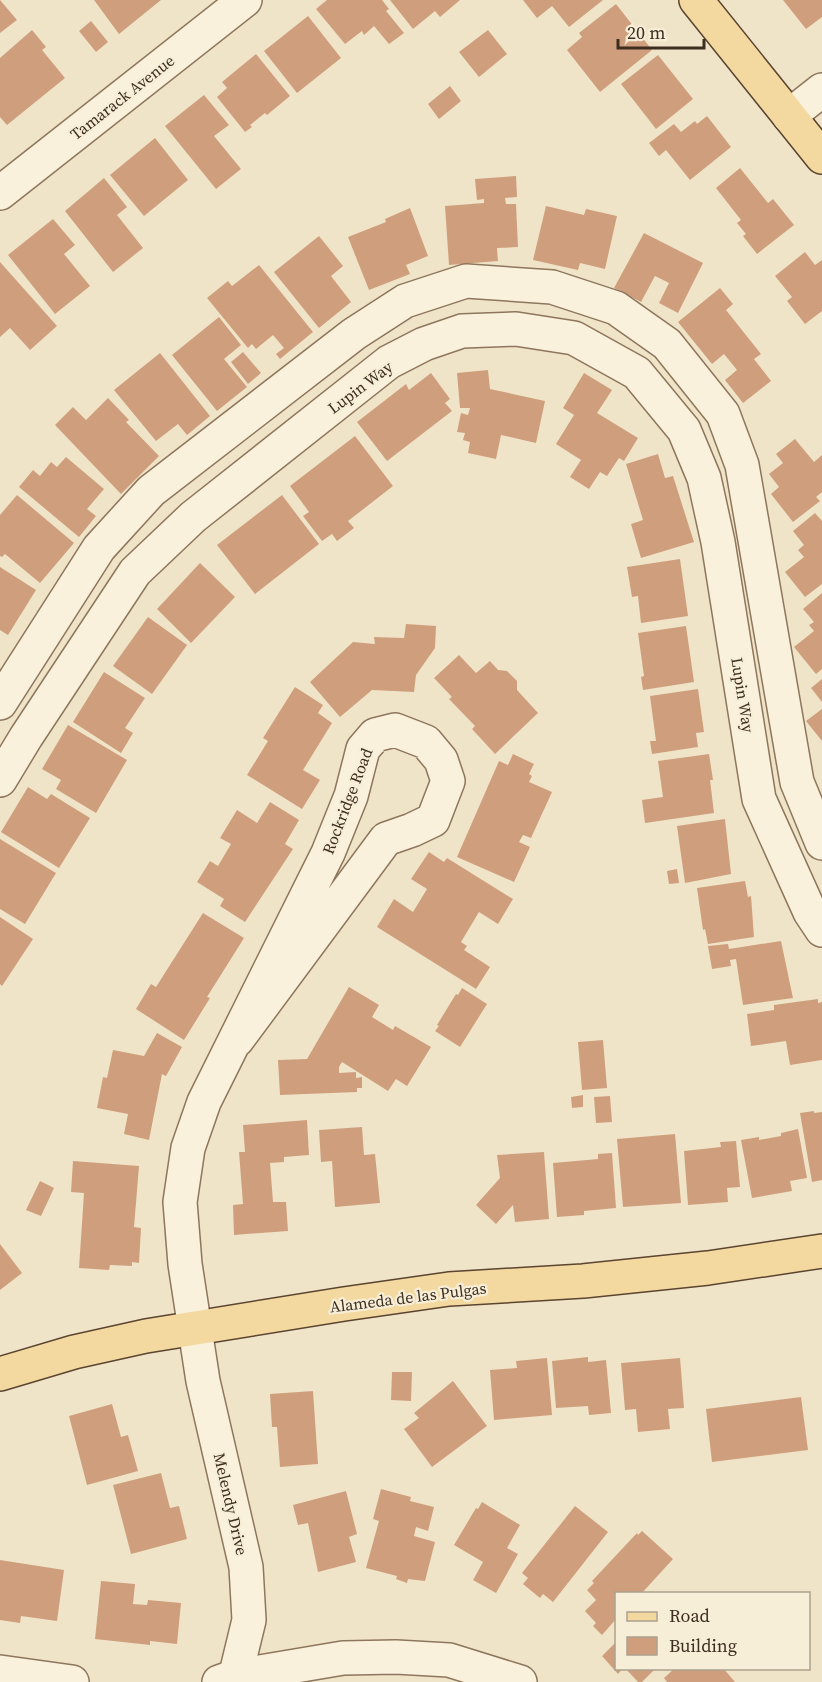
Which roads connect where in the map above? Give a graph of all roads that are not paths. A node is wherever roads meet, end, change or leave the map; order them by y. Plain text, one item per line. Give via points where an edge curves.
1 (245, 0) edge
2 (696, 0) edge
3 (822, 90) edge
4 (789, 116) junction
5 (822, 158) edge
6 (0, 193) edge
7 (0, 703) edge
8 (0, 780) edge
9 (822, 843) edge
10 (822, 930) edge
11 (237, 1040) junction
12 (822, 1251) edge
13 (194, 1327) junction
14 (0, 1374) edge
15 (0, 1671) edge
16 (230, 1680) edge
17 (72, 1682) edge
18 (520, 1682) edge

1 - 6 street, Tamarack Avenue
2 - 4 main road
3 - 4 street
4 - 5 main road
7 - 9 street via 99,548 151,490 354,334 405,301 466,281 552,287 616,308 667,344 723,414 741,465 797,783
8 - 10 street, Lupin Way via 135,572 193,518 389,362 462,332 516,329 574,338 637,374 684,430 704,478 718,542 759,799 810,912
11 - 11 street, Rockridge Road via 386,839 433,820 447,781 441,760 426,742 395,730 375,735 363,749 351,796 328,853
11 - 13 street, Rockridge Road via 204,1102 188,1148 180,1202
12 - 13 main road, Alameda de las Pulgas via 583,1281 449,1289
13 - 14 main road, Alameda de las Pulgas via 74,1352
13 - 16 street, Melendy Drive via 246,1567 249,1620
15 - 17 street
16 - 18 street via 343,1659 396,1656 449,1660

